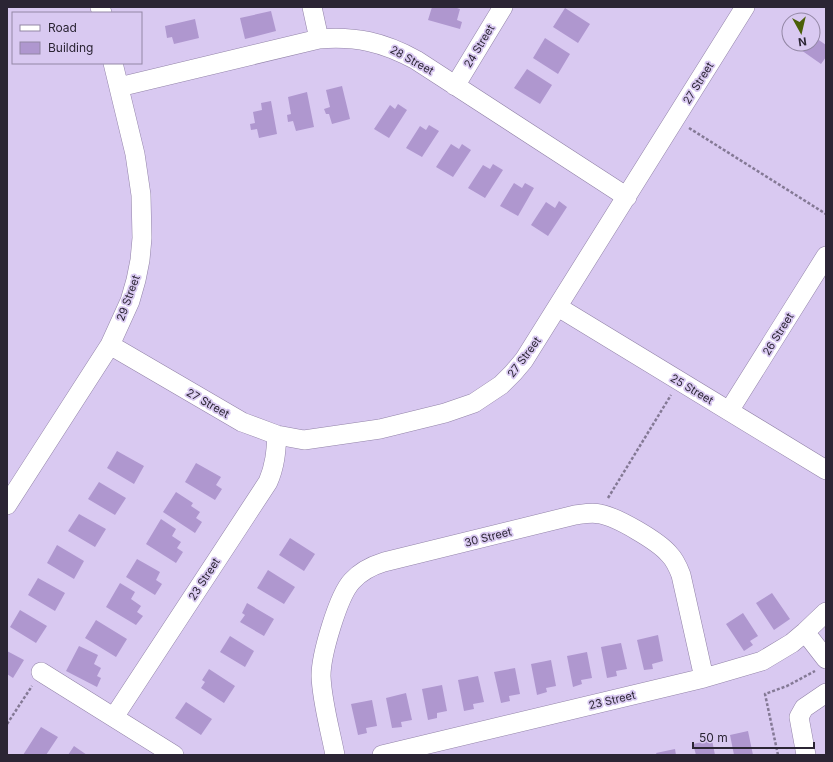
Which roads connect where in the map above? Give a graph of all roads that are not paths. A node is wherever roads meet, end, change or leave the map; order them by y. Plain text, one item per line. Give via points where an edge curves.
1 (312, 7) edge
2 (503, 7) edge
3 (745, 7) edge
4 (319, 39) junction
5 (113, 64) edge
6 (455, 86) junction
7 (119, 87) junction
8 (627, 197) junction
9 (826, 256) edge
10 (558, 307) junction
11 (110, 345) junction
12 (729, 411) junction
13 (277, 435) junction
14 (826, 470) edge
15 (7, 505) edge
16 (826, 612) edge
17 (805, 632) junction
18 (823, 663) edge
19 (41, 672) road end
20 (704, 678) junction
21 (826, 693) edge
22 (114, 717) junction
23 (174, 755) edge
24 (335, 755) edge
25 (382, 755) edge
26 (806, 755) edge

1 - 4 street
2 - 6 street, 24 Street
3 - 8 street, 27 Street
4 - 6 street, 28 Street via 352,38 387,46 416,60
4 - 7 street, 28 Street
5 - 7 street, 29 Street
6 - 8 street, 28 Street
7 - 11 street, 29 Street via 139,174 142,238 139,266 130,301
8 - 10 street, 27 Street
9 - 12 street, 26 Street
10 - 12 street, 25 Street
10 - 13 street, 27 Street via 514,373 474,403 380,429 304,440
11 - 13 street, 27 Street via 227,414
11 - 15 street, 29 Street
12 - 14 street, 25 Street
13 - 22 street, 23 Street via 276,455 268,482
16 - 17 street, 23 Street
17 - 18 street
17 - 20 street, 23 Street via 762,661
19 - 22 street
20 - 24 street, 30 Street via 681,575 674,560 657,542 619,521 599,514 575,515 384,562 359,574 342,596 322,664 322,690
20 - 25 street, 23 Street
21 - 26 street via 804,708 799,718
22 - 23 street

